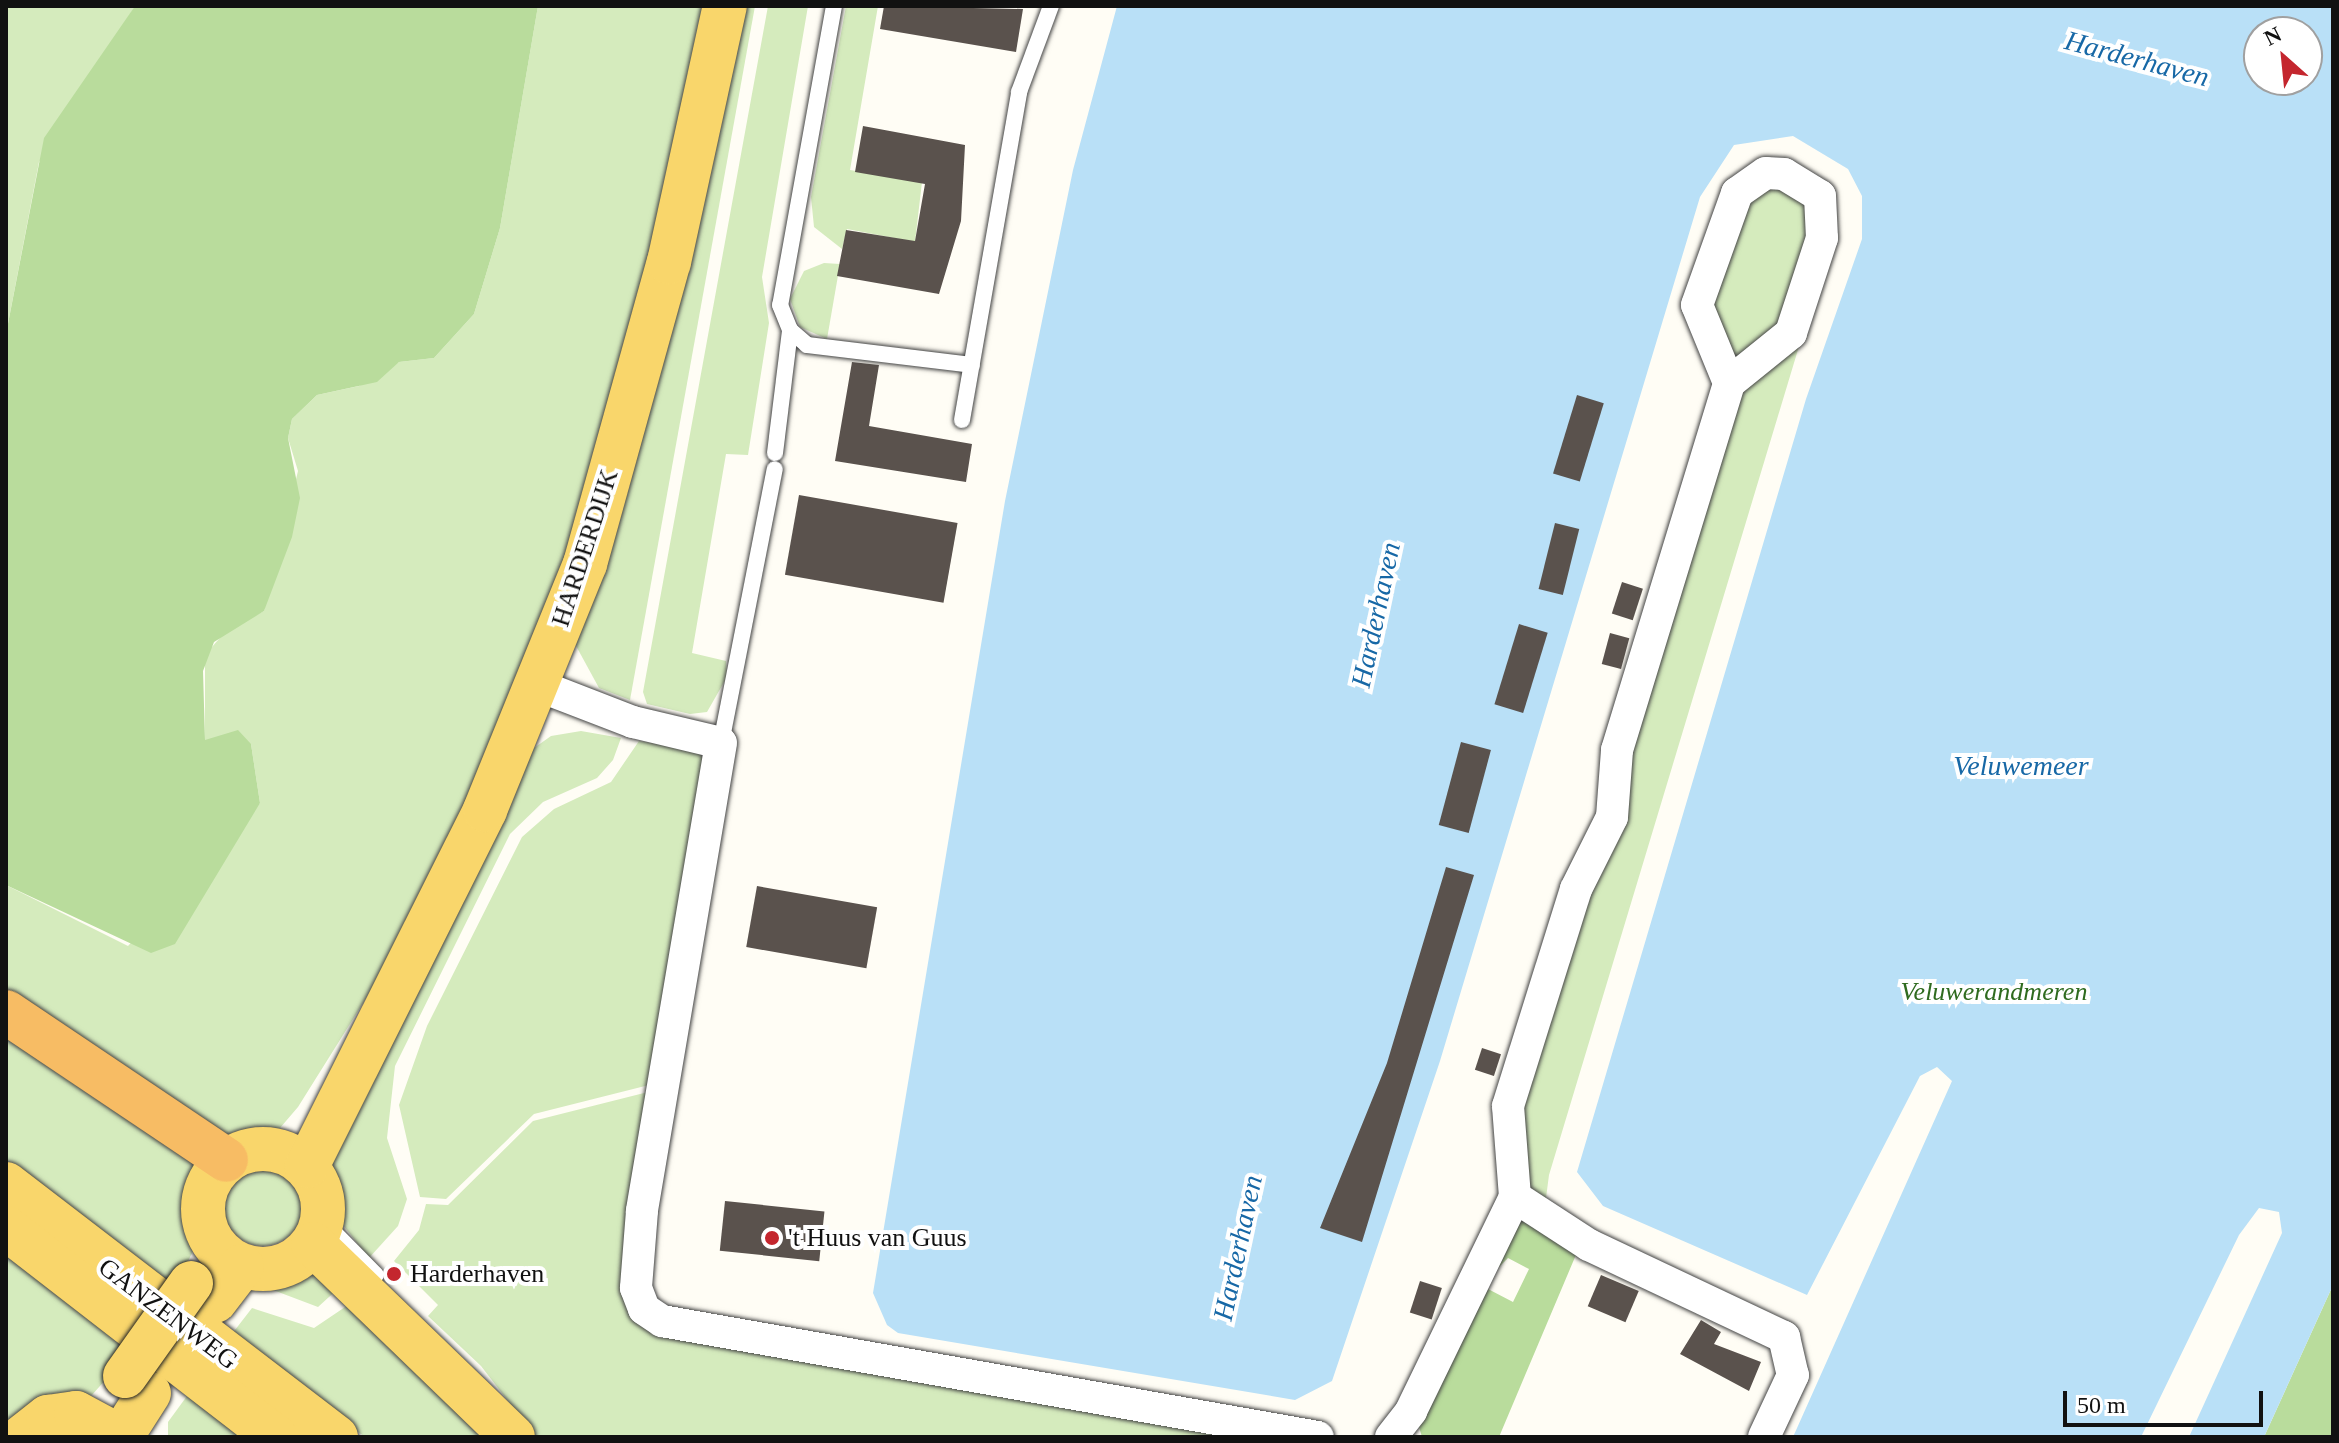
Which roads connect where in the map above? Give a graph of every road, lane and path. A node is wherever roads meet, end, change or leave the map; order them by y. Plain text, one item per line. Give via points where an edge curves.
1 (725, 6) edge
2 (834, 6) edge
3 (1051, 6) edge
4 (790, 330) junction
5 (972, 365) junction
6 (1729, 383) junction
7 (962, 420) dead end
8 (537, 685) junction
9 (721, 743) junction
10 (6, 1012) edge
11 (295, 1159) junction
12 (226, 1160) junction
13 (6, 1184) edge
14 (1515, 1197) junction
15 (6, 1228) edge
16 (317, 1232) junction
17 (228, 1256) junction
18 (395, 1293) dead end
19 (437, 1335) dead end
20 (481, 1409) junction
21 (111, 1430) edge
22 (22, 1437) edge
23 (275, 1437) edge
24 (336, 1437) edge
25 (513, 1437) edge
26 (1318, 1437) edge
27 (1391, 1437) edge
28 (1764, 1437) edge

1 - 8 main road, HARDERDIJK via 629,410 585,564
2 - 4 lane via 780,305
3 - 5 lane via 1019,92
4 - 5 lane via 807,345
4 - 9 lane via 775,461
5 - 7 lane
6 - 6 street via 1697,305 1737,193 1766,173 1784,174 1820,196 1822,238 1791,333
6 - 14 street via 1617,750 1612,817 1576,889 1508,1106
8 - 9 street via 633,722
8 - 11 main road, HARDERDIJK via 485,810 357,1059 314,1102
9 - 26 street via 642,1211 636,1288 644,1309 662,1321
10 - 12 highway
11 - 12 main road via 253,1148
11 - 16 main road via 323,1196
12 - 17 main road via 202,1201
13 - 24 main road, GANZENWEG
14 - 27 street via 1411,1411
14 - 28 street via 1589,1245 1784,1337 1793,1375
15 - 23 main road, GANZENWEG
16 - 17 main road via 288,1264
16 - 18 lane
16 - 20 main road
17 - 21 main road, bridge via 137,1384
19 - 20 lane via 464,1363
20 - 25 main road
21 - 22 main road via 48,1417

